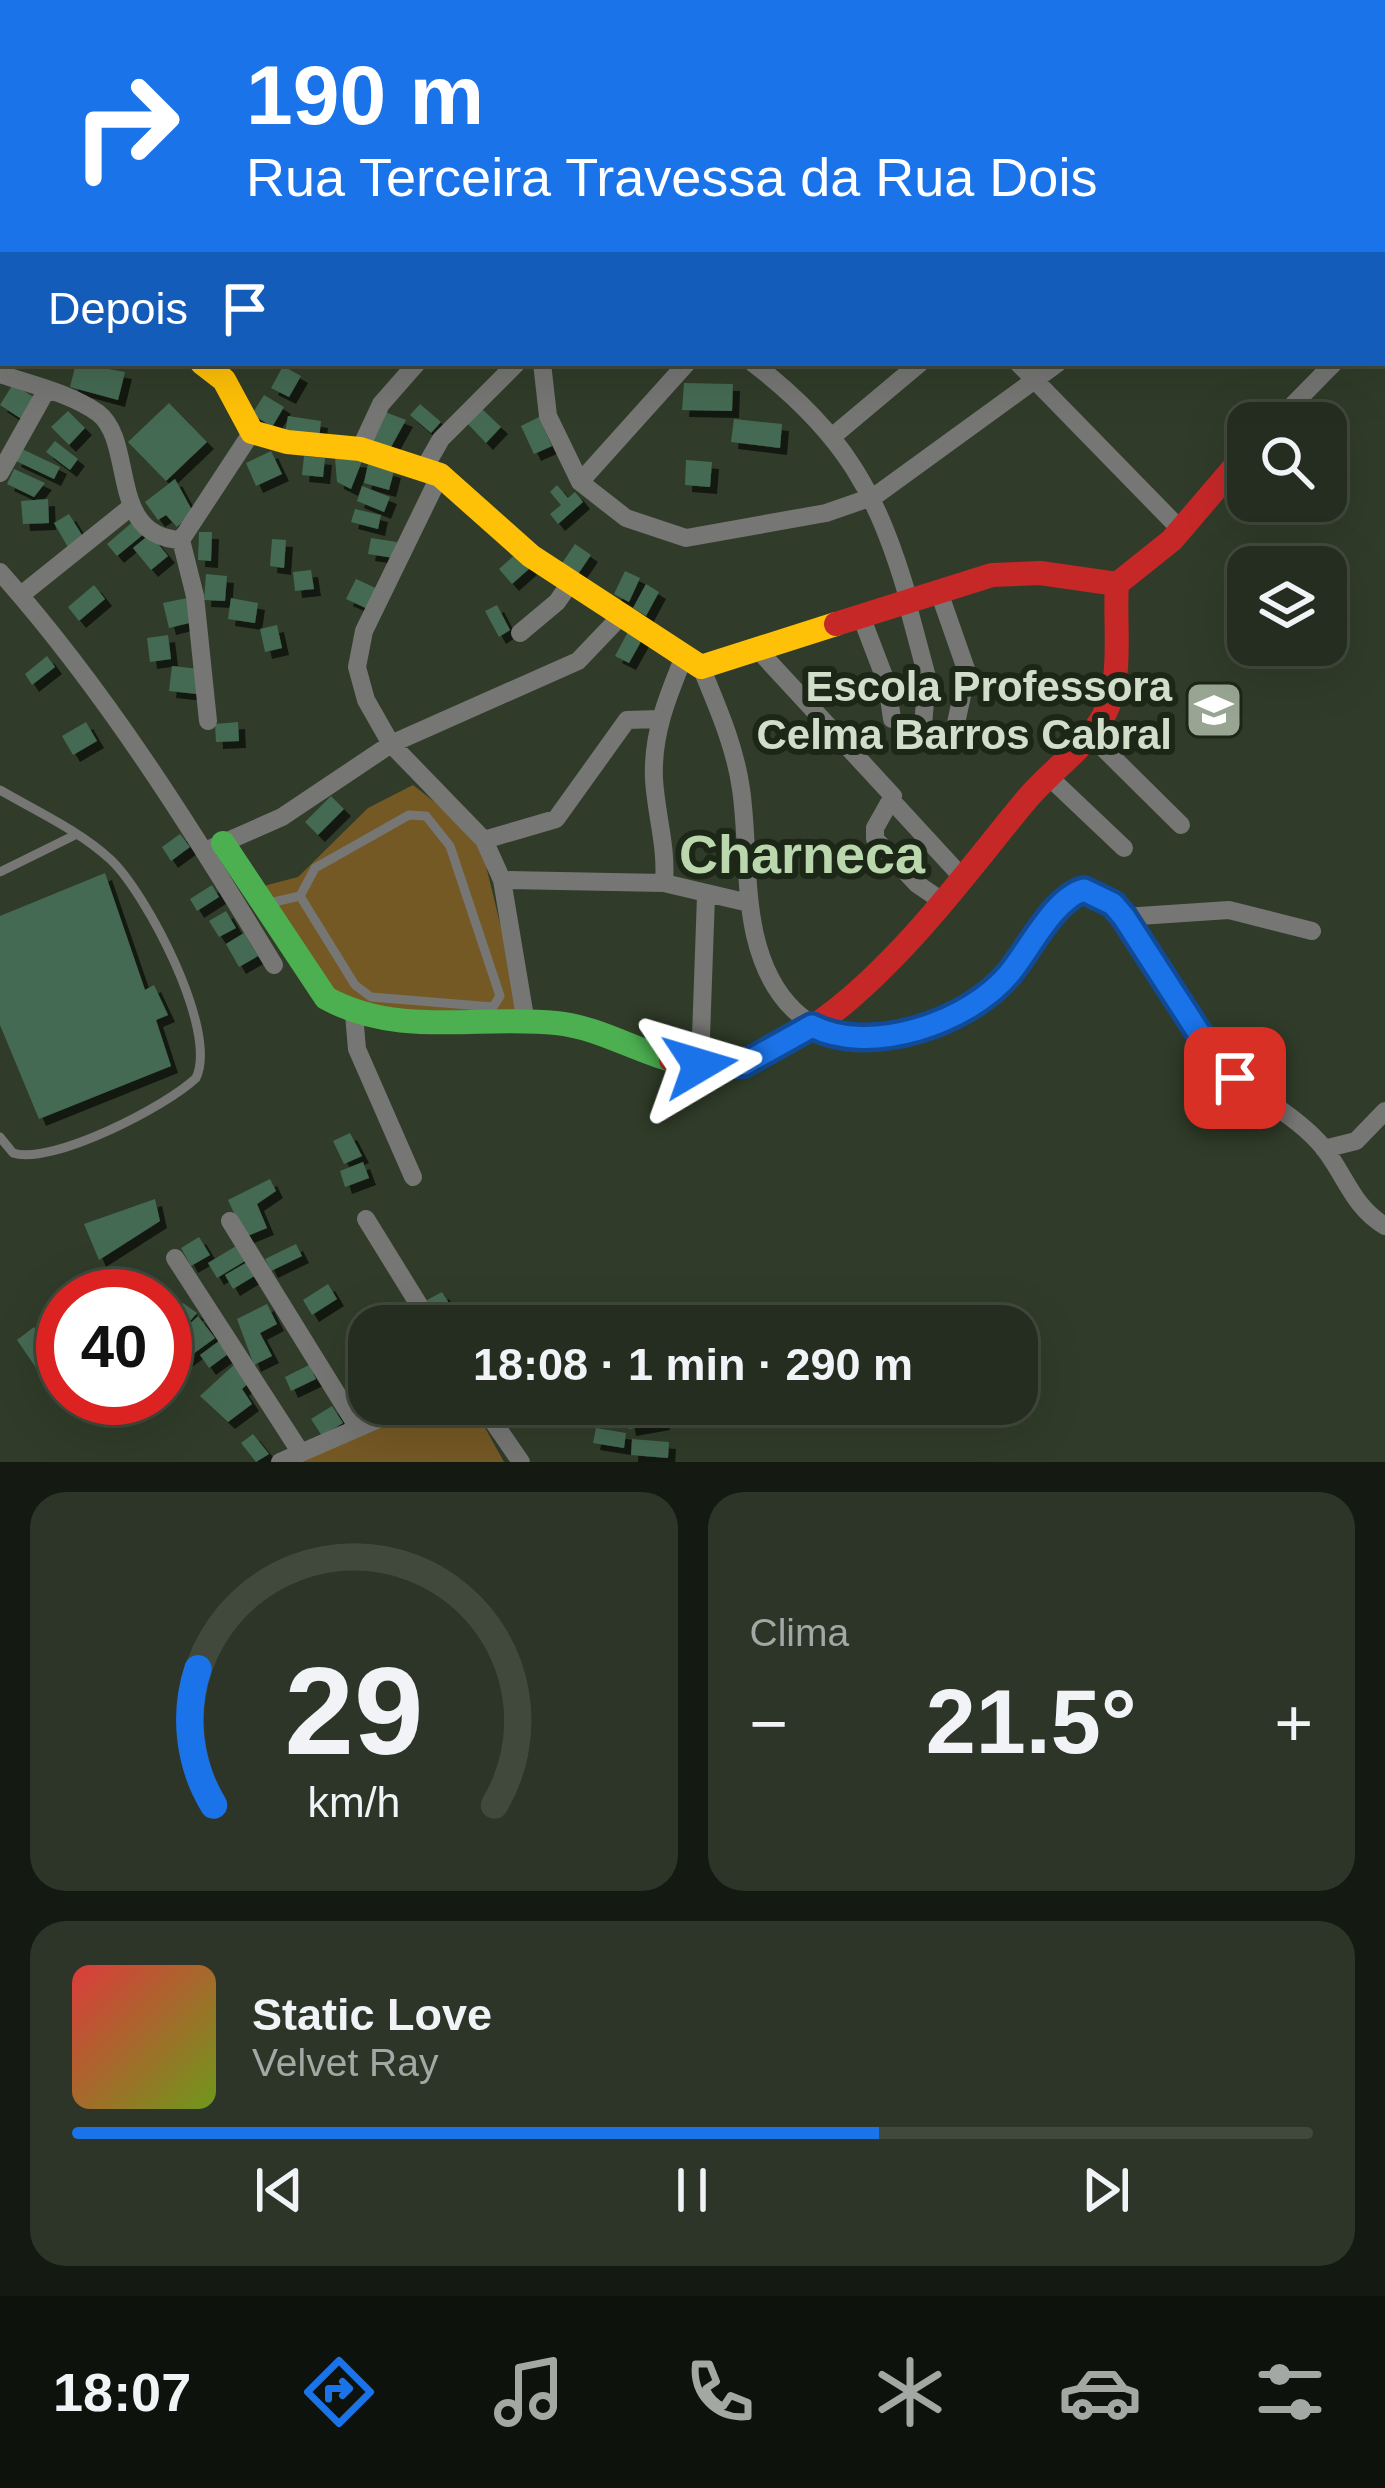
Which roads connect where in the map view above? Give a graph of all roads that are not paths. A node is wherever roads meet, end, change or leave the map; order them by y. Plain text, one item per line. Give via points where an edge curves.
1 (206, 366) edge
2 (415, 366) edge
3 (514, 366) edge
4 (542, 366) edge
5 (685, 366) edge
6 (762, 366) edge
7 (916, 366) edge
8 (1021, 366) edge
9 (1055, 366) edge
10 (1331, 366) edge
11 (0, 374) edge
12 (1037, 382) junction
13 (46, 391) junction
14 (1296, 402) edge
15 (252, 432) junction
16 (833, 436) junction
17 (360, 449) junction
18 (432, 471) junction
19 (0, 472) edge
20 (1227, 476) edge
21 (580, 482) junction
22 (874, 496) junction
23 (132, 506) junction
24 (1181, 530) junction
25 (182, 540) junction
26 (0, 572) edge
27 (571, 583) junction
28 (1117, 584) junction
29 (939, 592) junction
30 (21, 595) junction
31 (908, 601) junction
32 (621, 616) junction
33 (861, 616) junction
34 (520, 633) dead end
35 (760, 652) junction
36 (692, 663) junction
37 (659, 719) junction
38 (892, 719) dead end
39 (208, 721) dead end
40 (955, 728) dead end
41 (1088, 733) junction
42 (922, 738) dead end
43 (391, 743) junction
44 (1047, 775) junction
45 (0, 790) edge
46 (893, 802) junction
47 (1181, 825) dead end
48 (75, 835) junction
49 (484, 840) junction
50 (214, 847) junction
51 (1124, 848) dead end
52 (0, 872) edge
53 (962, 877) junction
54 (502, 880) junction
55 (664, 883) junction
56 (299, 896) junction
57 (706, 896) junction
58 (942, 901) junction
59 (749, 903) junction
60 (265, 904) junction
61 (1124, 917) junction
62 (1312, 931) dead end
63 (274, 965) dead end
64 (354, 1014) junction
65 (526, 1023) junction
66 (812, 1026) junction
67 (700, 1065) junction
68 (1385, 1111) edge
69 (0, 1137) edge
70 (1324, 1149) junction
71 (413, 1177) dead end
72 (366, 1219) dead end
73 (230, 1221) dead end
74 (1385, 1226) edge
75 (175, 1258) dead end
76 (419, 1305) edge
77 (365, 1425) edge
78 (495, 1425) edge
79 (358, 1428) junction
80 (301, 1453) junction
81 (280, 1462) edge
82 (521, 1462) edge

1 - 15 street via 224,380
2 - 17 street via 381,404
3 - 18 street via 441,440
4 - 21 street via 548,416
5 - 21 street
6 - 16 street
7 - 16 street
8 - 12 street
9 - 12 street
10 - 14 street
11 - 13 street
12 - 22 street
12 - 24 street
13 - 19 street
13 - 23 street via 106,423
15 - 17 street
15 - 25 street
16 - 22 street
17 - 18 street
18 - 27 street
18 - 43 street via 359,651 366,700
20 - 24 street
21 - 22 street via 626,518 686,538 826,513
22 - 31 street
23 - 25 street via 165,537
23 - 30 street
24 - 28 street
25 - 39 street
26 - 30 street
27 - 32 street
27 - 34 street
28 - 29 street via 1012,574
28 - 41 street via 1110,700
29 - 31 street
29 - 40 street via 967,672
30 - 50 street
31 - 33 street
31 - 42 street via 927,677
32 - 36 street
32 - 43 street via 578,661
33 - 35 street
33 - 38 street
35 - 36 street
35 - 46 street via 860,754
36 - 37 street
36 - 59 street via 735,760
37 - 49 street via 628,718 556,819
37 - 55 street via 654,778
41 - 44 street
41 - 47 street
43 - 49 street
43 - 50 street via 283,817
44 - 51 street
44 - 53 street
45 - 48 lane
46 - 53 street
46 - 58 street via 874,836
48 - 52 lane
48 - 69 lane via 134,884 196,1015 200,1068 180,1093 49,1153 23,1156
49 - 54 street
50 - 60 street
50 - 63 street
53 - 58 street
54 - 55 street
54 - 65 street
55 - 57 street
56 - 56 lane via 315,868 409,815 426,816 451,846 499,1000 489,1008 370,997
56 - 60 lane
57 - 59 street
57 - 67 street
58 - 66 street
59 - 66 street via 773,983
60 - 64 street via 326,998
61 - 62 street via 1229,910
61 - 66 street via 1077,891 1006,978 928,1025 856,1041
61 - 70 street via 1208,1047
64 - 65 street
64 - 71 street via 357,1048
65 - 67 street via 565,1023 654,1058
66 - 67 street via 744,1064
68 - 70 street via 1356,1141
70 - 74 street via 1363,1213
72 - 76 street
73 - 79 street
75 - 80 street
77 - 79 street
78 - 82 street
79 - 80 street
80 - 81 street

